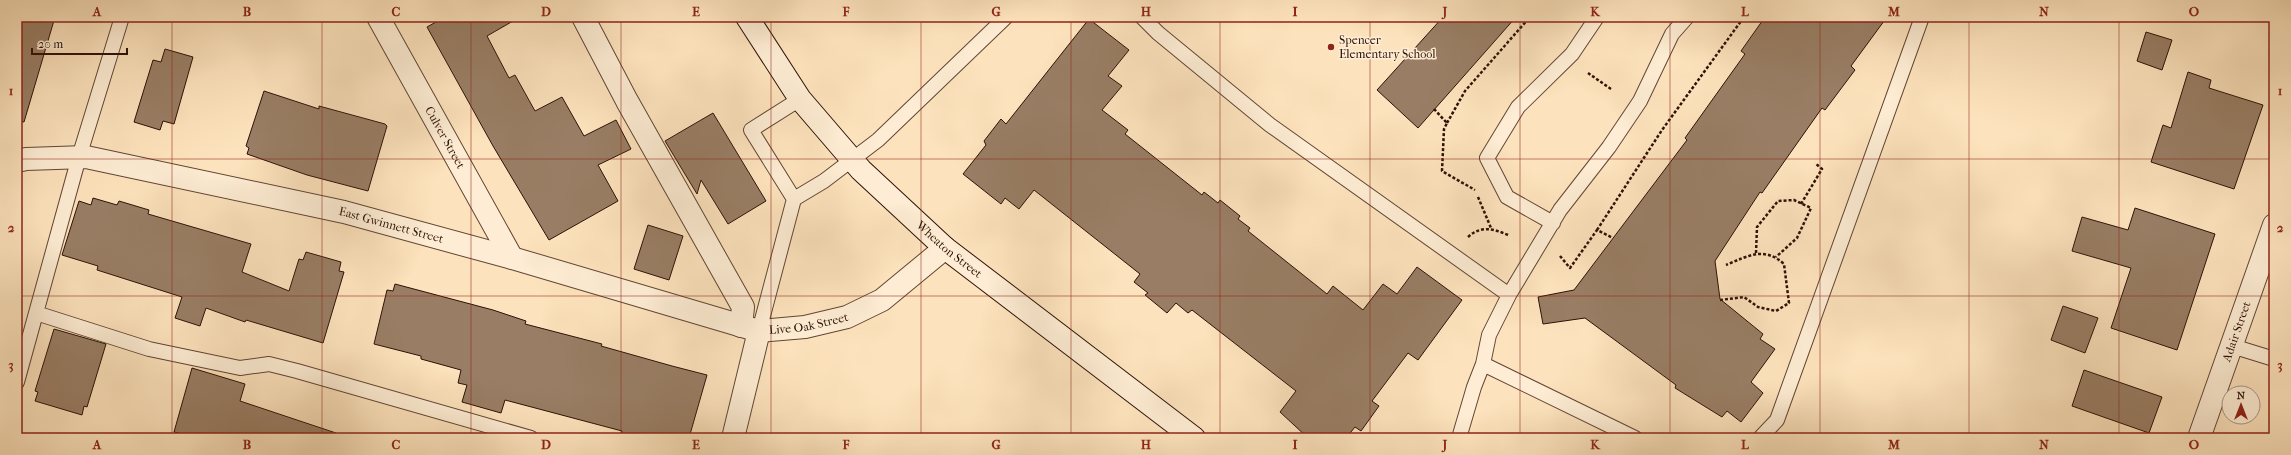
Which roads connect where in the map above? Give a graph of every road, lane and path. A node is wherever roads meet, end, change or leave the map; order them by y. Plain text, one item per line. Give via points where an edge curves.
1 (122, 17) edge
2 (378, 17) edge
3 (583, 17) edge
4 (747, 17) edge
5 (1006, 17) edge
6 (1142, 17) edge
7 (1530, 17) edge
8 (1597, 17) edge
9 (1687, 17) edge
10 (1744, 17) edge
11 (1922, 17) edge
12 (1587, 72) dead end
13 (1611, 89) dead end
14 (800, 99) junction
15 (1434, 109) dead end
16 (1447, 123) junction
17 (79, 157) junction
18 (853, 160) junction
19 (17, 161) edge
20 (1815, 163) dead end
21 (794, 199) junction
22 (1801, 204) junction
23 (1553, 222) junction
24 (2274, 225) edge
25 (1491, 228) junction
26 (1597, 230) junction
27 (1508, 235) dead end
28 (1613, 238) dead end
29 (1465, 240) dead end
30 (945, 248) junction
31 (1555, 251) dead end
32 (1756, 253) junction
33 (1776, 257) junction
34 (512, 258) junction
35 (1726, 265) dead end
36 (1509, 295) junction
37 (1720, 300) dead end
38 (36, 314) junction
39 (750, 328) junction
40 (2232, 346) junction
41 (2274, 359) edge
42 (1483, 364) junction
43 (17, 382) edge
44 (531, 438) edge
45 (733, 438) edge
46 (1194, 438) edge
47 (1459, 438) edge
48 (1635, 438) edge
49 (1760, 438) edge
50 (2199, 438) edge

1 - 17 lane
2 - 34 street, Culver Street
3 - 39 street via 627,102 743,307
4 - 14 street, Wheaton Street
5 - 18 lane via 878,140
6 - 36 lane via 1270,125
7 - 16 path via 1464,91
8 - 23 lane via 1572,54 1518,107 1488,158 1507,197
9 - 23 lane via 1672,34 1640,101
10 - 26 path via 1662,130
11 - 49 lane via 1777,420
12 - 13 path
14 - 18 street, Wheaton Street
14 - 21 lane via 751,130
15 - 16 path
16 - 25 path via 1444,129 1442,171 1475,190
17 - 19 street, East Gwinnett Street
17 - 34 street, East Gwinnett Street via 344,212
17 - 38 lane
18 - 21 lane
18 - 30 street, Wheaton Street
20 - 22 path via 1822,169
21 - 39 lane
22 - 32 path via 1794,200 1778,201 1757,227
22 - 33 path via 1811,208 1797,238
23 - 36 lane
24 - 40 street, Adair Street
25 - 27 path
25 - 29 path via 1472,233
26 - 28 path
26 - 31 path via 1570,268
30 - 39 street, Live Oak Street via 882,300 847,317 805,327
30 - 46 street, Wheaton Street
32 - 33 path
32 - 35 path
33 - 37 path via 1784,264 1789,303 1776,311 1758,307 1744,297
34 - 39 street, East Gwinnett Street
36 - 42 lane via 1489,335
38 - 43 lane
38 - 44 lane via 149,349 240,368 269,364 297,370
39 - 45 street, Live Oak Street
40 - 41 lane
40 - 50 street, Adair Street
42 - 47 lane
42 - 48 lane

